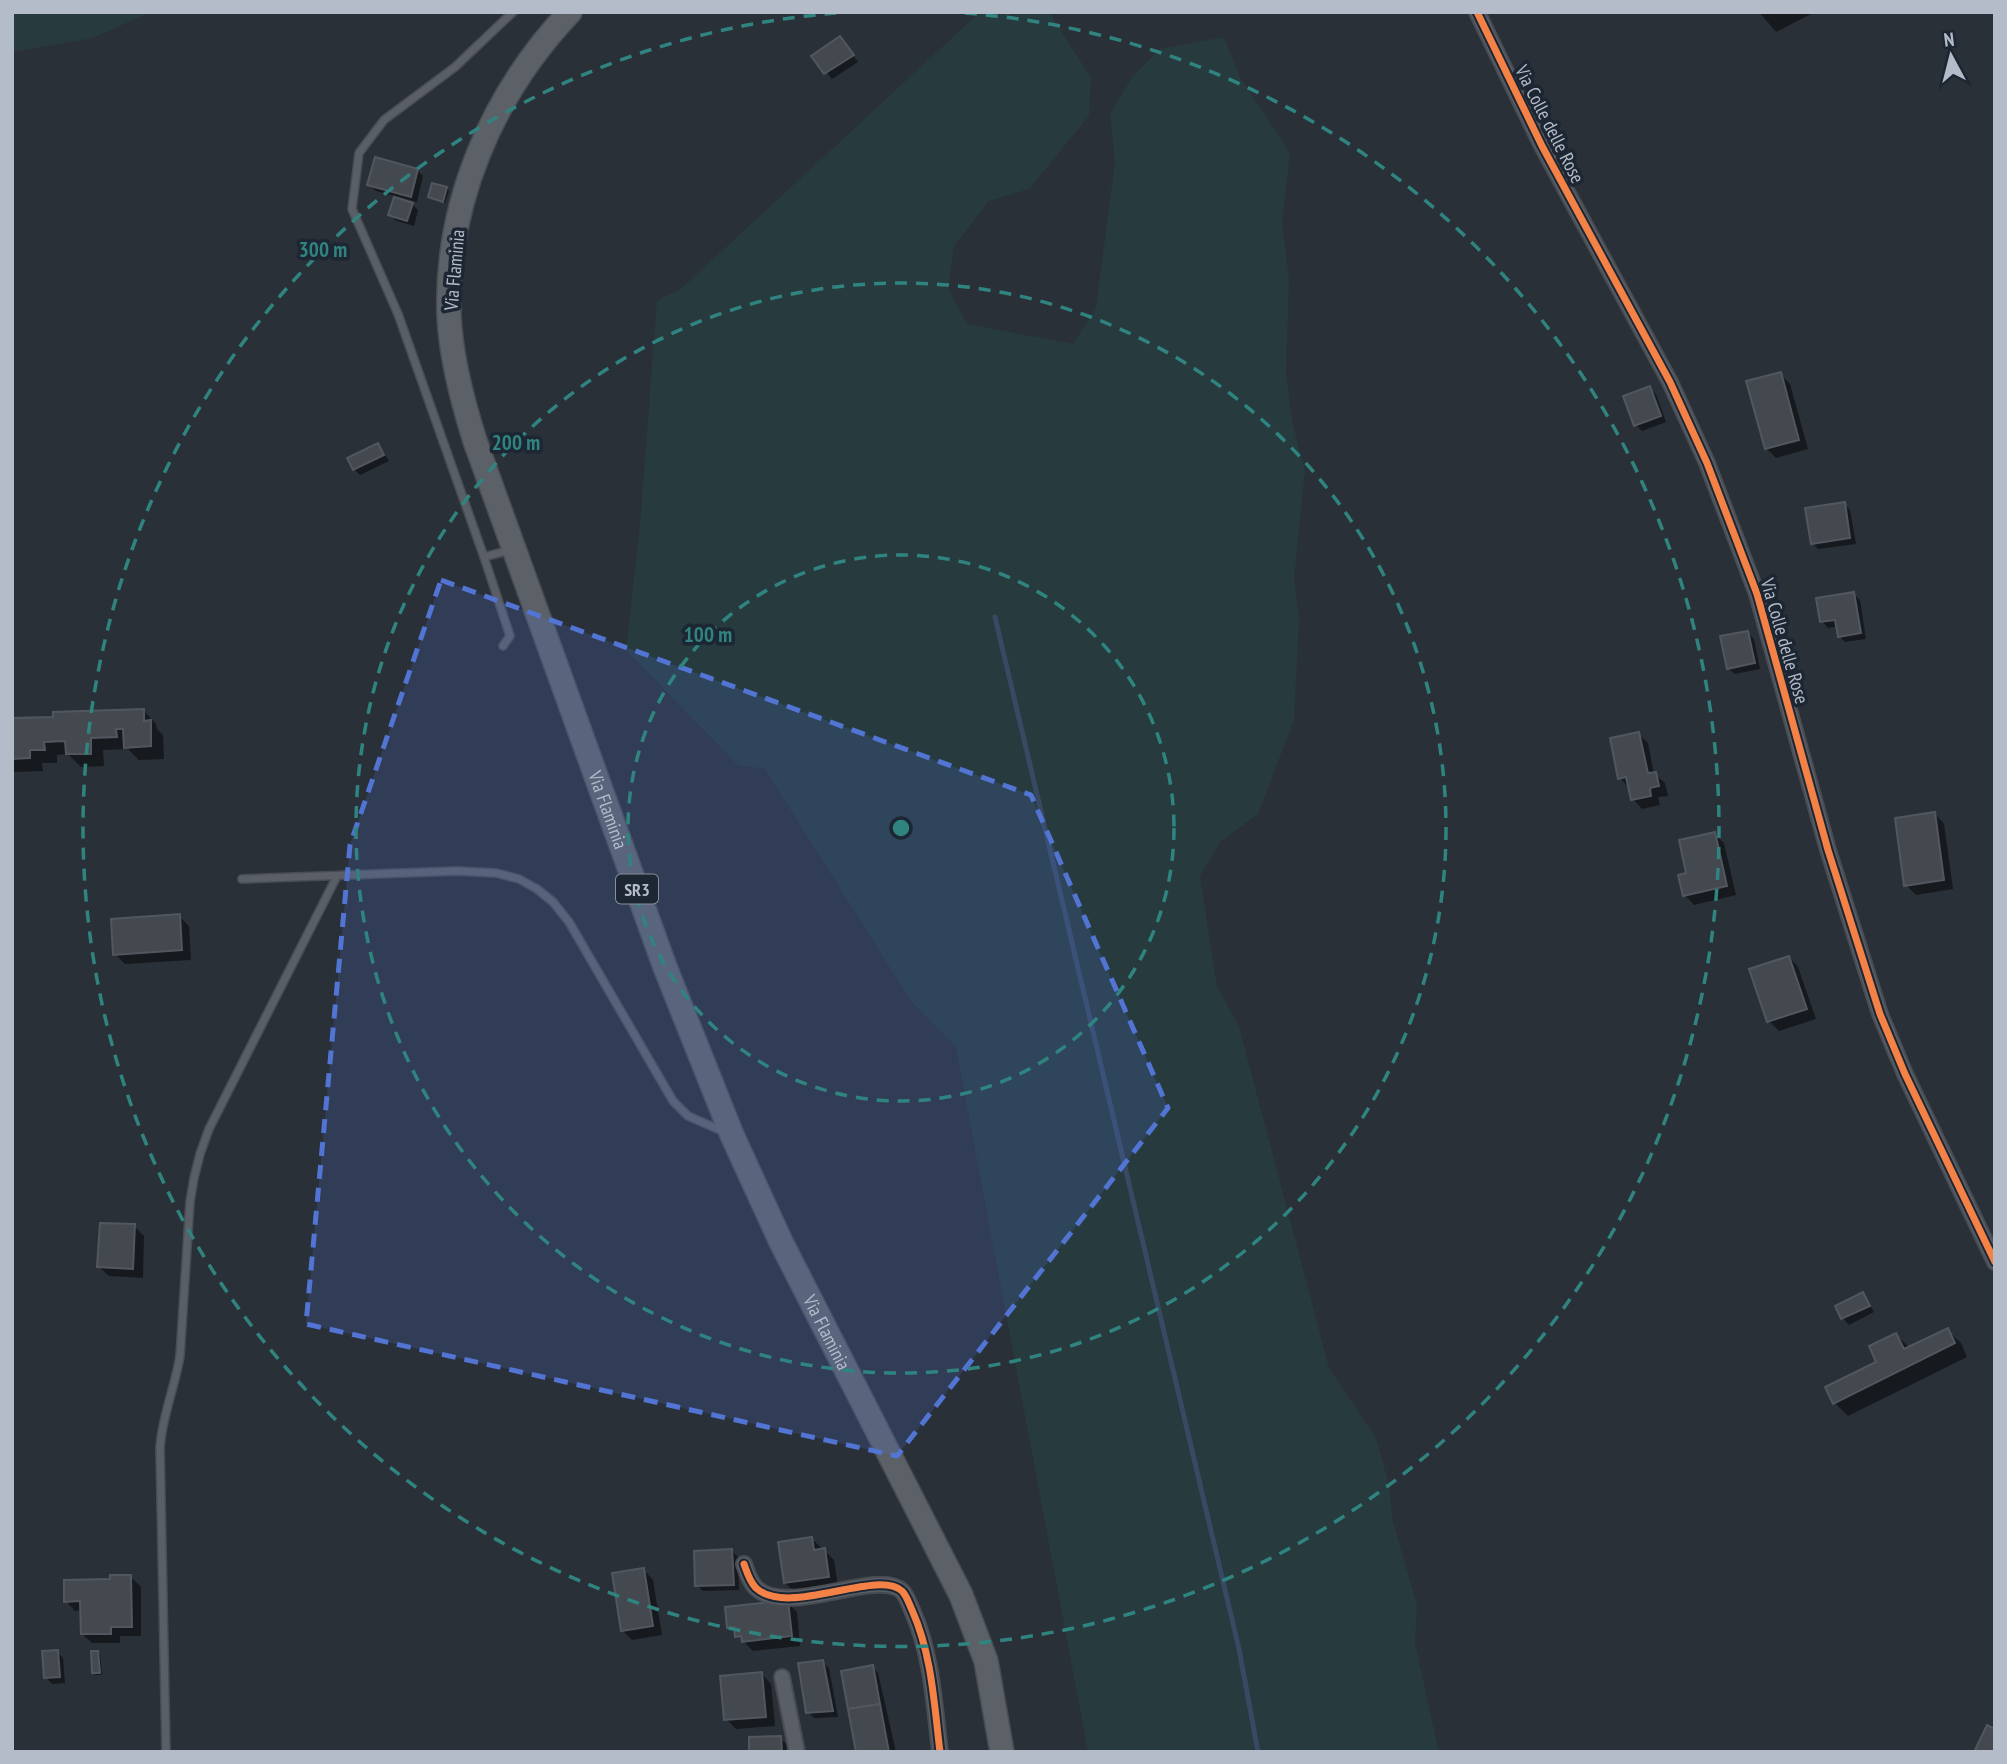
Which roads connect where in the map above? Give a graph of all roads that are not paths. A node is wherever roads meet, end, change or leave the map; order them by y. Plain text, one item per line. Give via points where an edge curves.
1 (513, 12) edge
2 (570, 12) edge
3 (1477, 12) edge
4 (514, 549) junction
5 (484, 557) junction
6 (503, 646) dead end
7 (337, 876) junction
8 (242, 879) dead end
9 (732, 1135) junction
10 (1995, 1262) edge
11 (744, 1564) dead end
12 (782, 1677) dead end
13 (166, 1752) edge
14 (797, 1752) edge
15 (940, 1752) edge
16 (1003, 1752) edge

1 - 5 lane via 455,67 384,120 359,152 352,209 398,314
2 - 4 main road, Via Flaminia / SR3 via 519,78 478,153 461,207 451,264 449,316 458,378
3 - 10 street, Via Colle delle Rose via 1542,146 1670,382 1707,463 1757,594 1828,850 1880,1014
4 - 5 lane
4 - 9 main road, Via Flaminia / SR3
5 - 6 lane via 510,636
7 - 8 lane
7 - 9 lane via 476,871 519,879 537,889 569,922 673,1101 688,1116
7 - 13 lane via 209,1129 194,1178 180,1356 160,1448
9 - 16 main road, Via Flaminia / SR3 via 785,1252 961,1595 986,1661
11 - 15 street via 749,1580 772,1596 806,1596 878,1585 903,1592 926,1647
12 - 14 street

